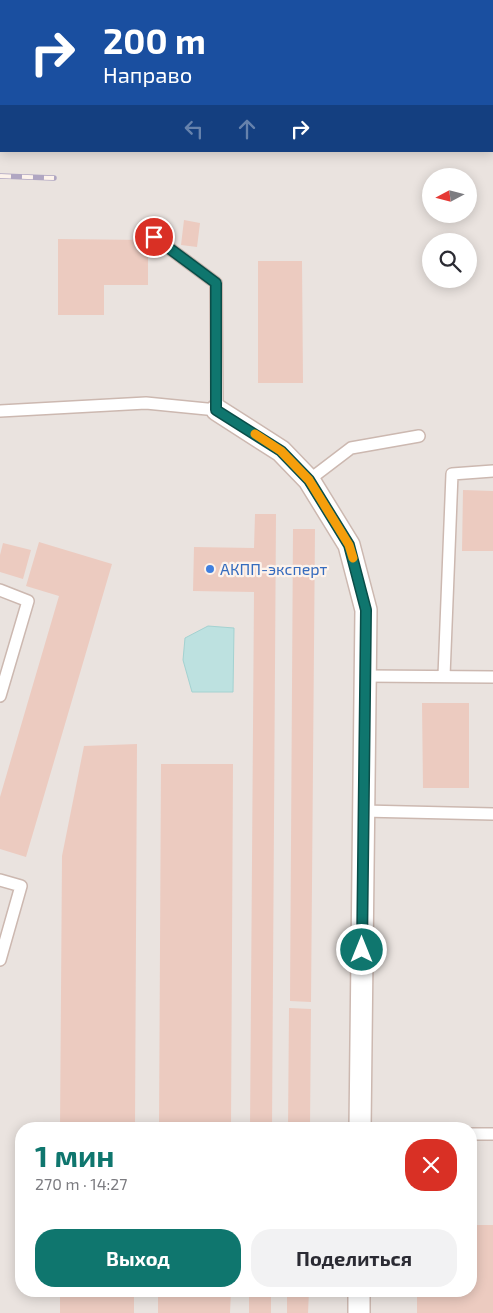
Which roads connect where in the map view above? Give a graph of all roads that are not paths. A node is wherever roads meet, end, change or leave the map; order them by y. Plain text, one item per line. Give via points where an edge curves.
1 (154, 237) dead end
2 (0, 410) edge
3 (216, 410) junction
4 (419, 436) dead end
5 (493, 471) edge
6 (309, 480) junction
7 (0, 590) edge
8 (365, 676) junction
9 (444, 676) junction
10 (493, 677) edge
11 (0, 696) edge
12 (363, 811) junction
13 (493, 814) edge
14 (0, 880) edge
15 (0, 960) edge
16 (360, 1122) edge
17 (477, 1134) edge
18 (493, 1134) edge
19 (359, 1297) edge
20 (359, 1313) edge

1 - 3 lane via 216,283
2 - 3 lane via 146,403
3 - 6 street via 281,451
4 - 6 lane via 351,448
5 - 9 lane via 452,474
6 - 8 street via 349,545 366,610
7 - 11 lane via 28,601
8 - 9 lane
8 - 12 street
9 - 10 lane
12 - 13 lane
12 - 16 street
14 - 15 lane via 21,886
17 - 18 lane
19 - 20 street

